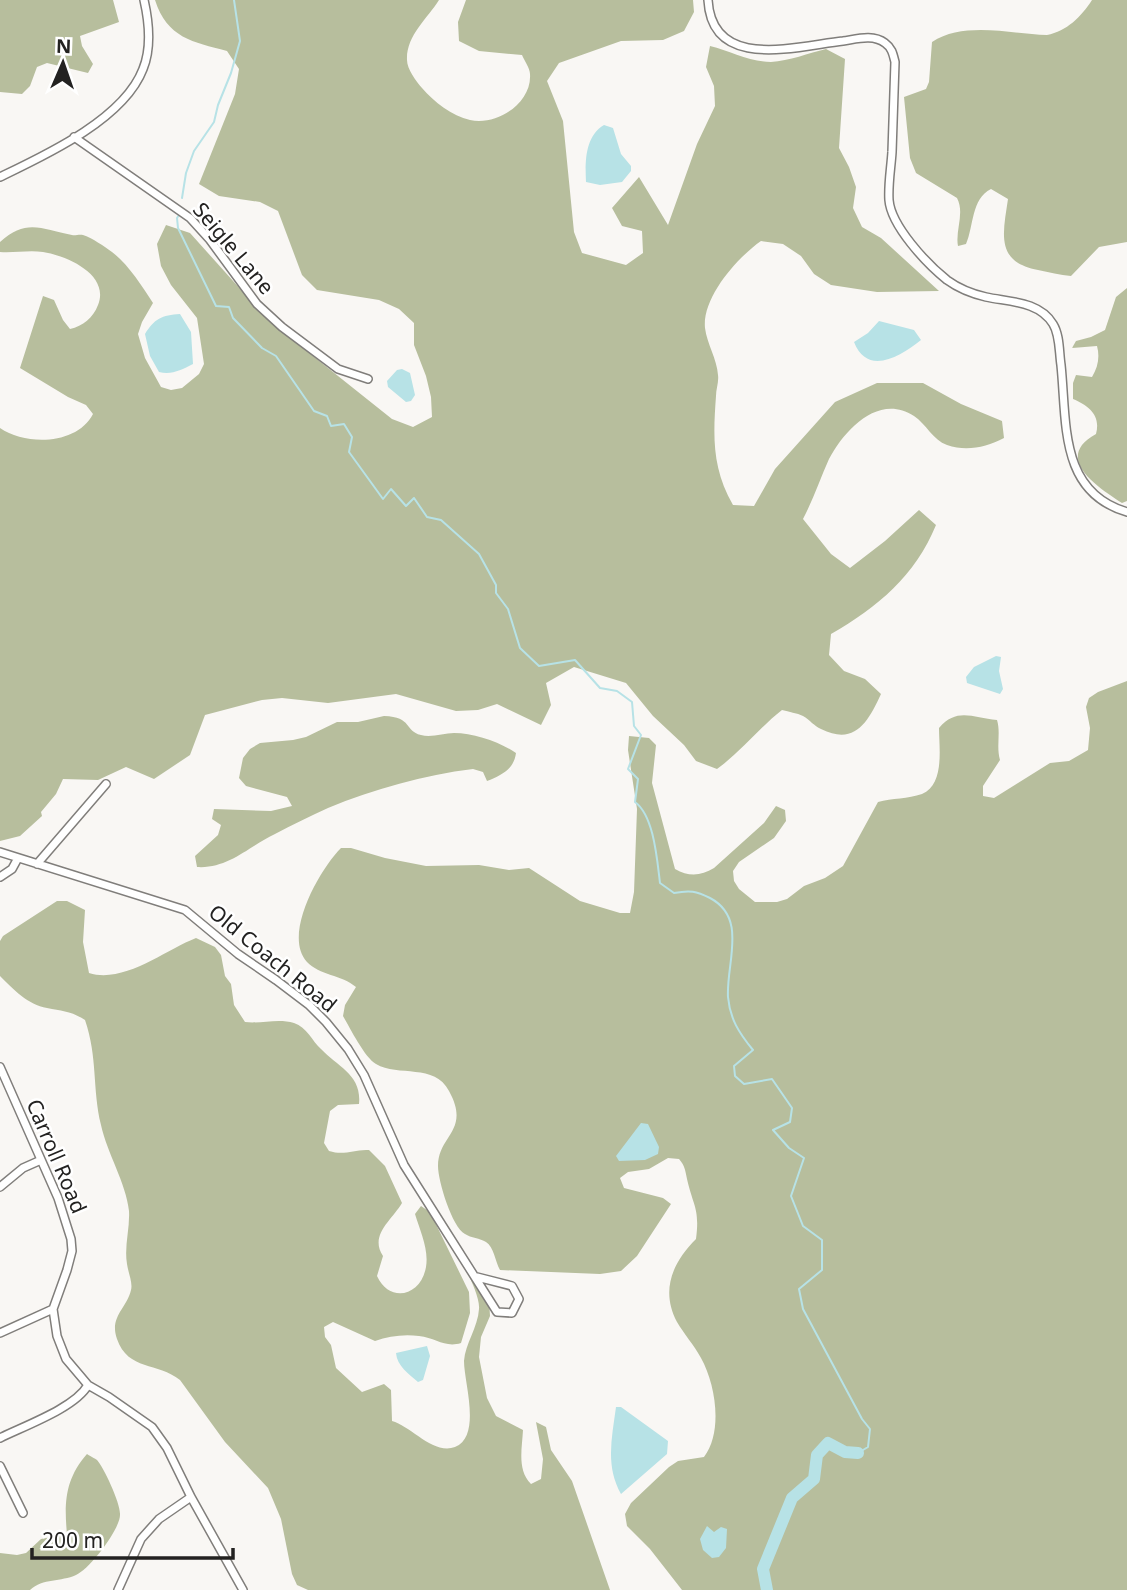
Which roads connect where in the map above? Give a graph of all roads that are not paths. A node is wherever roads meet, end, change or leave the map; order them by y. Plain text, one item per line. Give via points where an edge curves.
1 (144, 0) edge
2 (708, 0) edge
3 (74, 137) junction
4 (0, 177) edge
5 (368, 379) dead end
6 (1127, 512) edge
7 (106, 784) dead end
8 (0, 852) edge
9 (18, 858) junction
10 (37, 864) junction
11 (0, 877) edge
12 (0, 1067) edge
13 (41, 1160) junction
14 (0, 1187) edge
15 (477, 1277) junction
16 (53, 1309) junction
17 (0, 1334) edge
18 (88, 1385) junction
19 (0, 1438) edge
20 (0, 1466) edge
21 (191, 1497) junction
22 (23, 1513) dead end
23 (118, 1590) edge
24 (243, 1590) edge

1 - 3 street via 148,50 133,89
2 - 6 street via 712,20 736,46 757,51 868,37 892,50 889,202 900,227 921,254 958,287 1037,308 1053,324 1069,452 1077,473 1101,501
3 - 4 street
3 - 5 street, Seigle Lane via 190,218 257,304 282,327 338,369
7 - 10 street
8 - 9 street, Old Coach Road
9 - 10 street, Old Coach Road
9 - 11 street
10 - 15 street, Old Coach Road via 185,910 309,1006 341,1040 364,1076 404,1165
12 - 13 street, Carroll Road
13 - 14 street
13 - 16 street, Carroll Road via 58,1198 72,1251
15 - 15 street, Old Coach Road via 512,1286 519,1299 512,1313 497,1312
16 - 17 street
16 - 18 street via 66,1359
18 - 19 street via 69,1403
18 - 21 street via 152,1427
20 - 22 street
21 - 23 street via 159,1519 141,1539
21 - 24 street

